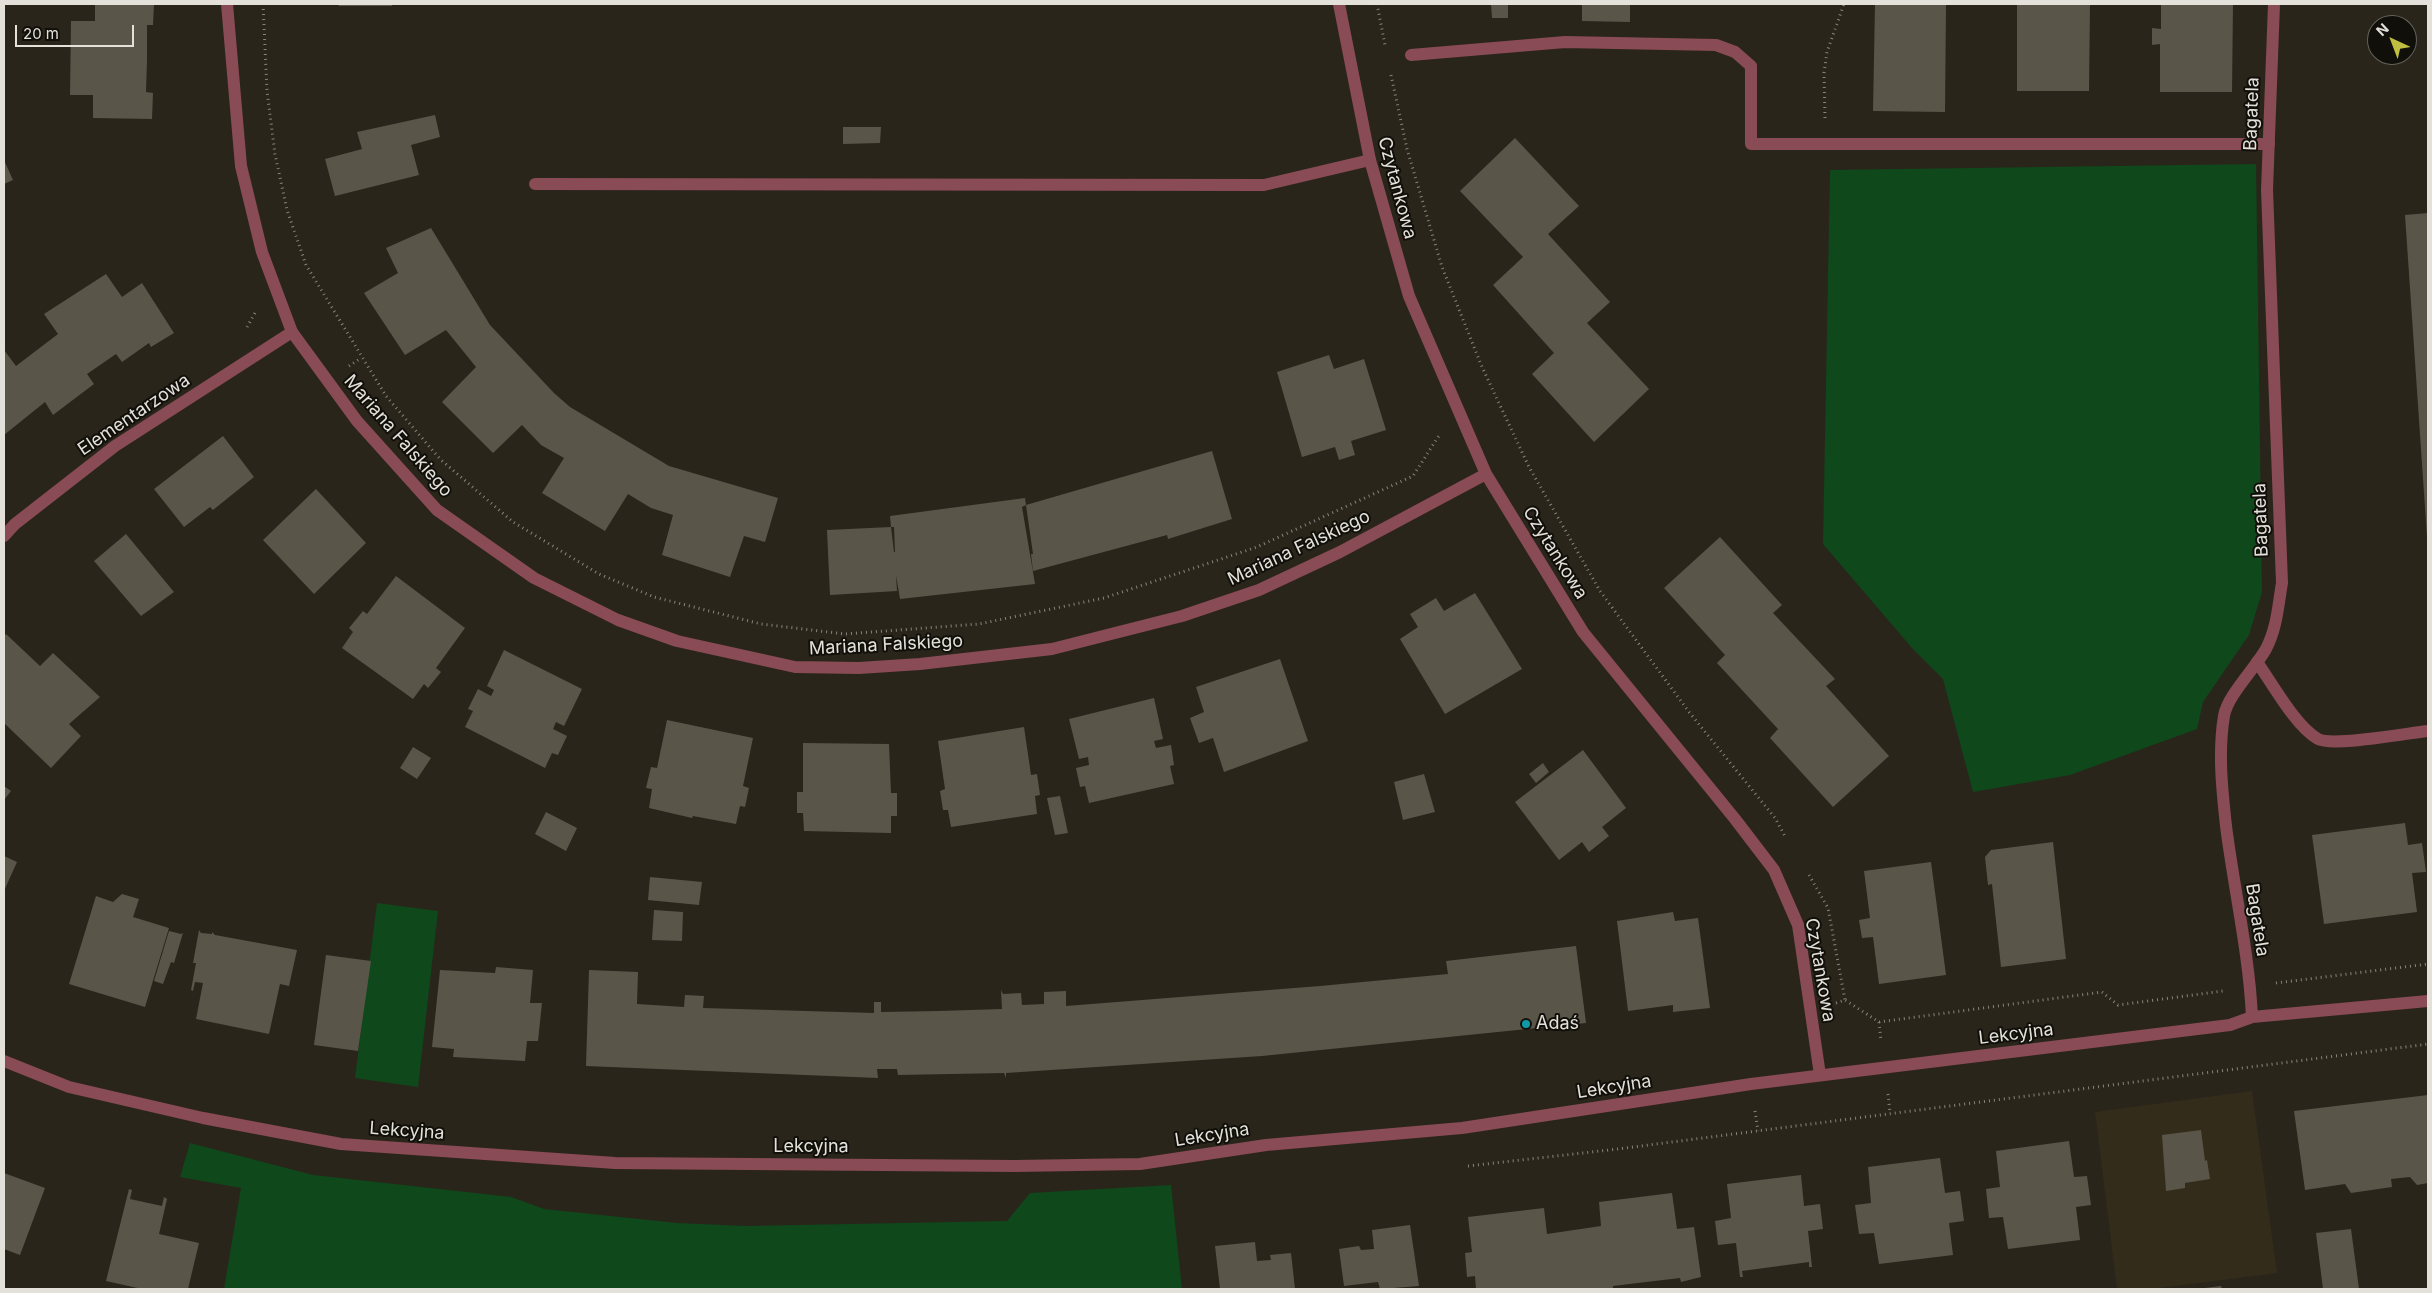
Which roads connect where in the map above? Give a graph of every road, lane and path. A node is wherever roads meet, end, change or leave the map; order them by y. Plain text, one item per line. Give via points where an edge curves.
1 (228, 4) edge
2 (263, 4) edge
3 (1339, 4) edge
4 (1377, 4) edge
5 (1844, 4) edge
6 (2274, 4) edge
7 (1386, 50) dead end
8 (1411, 56) dead end
9 (1390, 68) dead end
10 (1825, 120) dead end
11 (2269, 144) junction
12 (1370, 160) junction
13 (535, 184) dead end
14 (255, 306) dead end
15 (245, 332) dead end
16 (292, 332) junction
17 (1486, 474) junction
18 (1413, 476) dead end
19 (4, 536) edge
20 (2257, 662) junction
21 (2428, 731) edge
22 (1789, 842) dead end
23 (1804, 867) dead end
24 (2428, 964) edge
25 (2250, 986) junction
26 (2428, 1001) edge
27 (2252, 1017) junction
28 (2428, 1044) edge
29 (4, 1061) edge
30 (1820, 1075) junction
31 (1468, 1166) dead end

1 - 16 street, Mariana Falskiego via 240,166 262,252
2 - 18 path via 267,91 275,154 287,210 306,265 386,396 440,459 513,522 599,574 654,597 761,624 845,634 979,624 1104,598 1257,547
3 - 12 street, Czytankowa
4 - 7 path
5 - 10 path via 1827,52
6 - 11 street, Bagatela
8 - 11 street via 1565,42 1716,45 1735,52 1751,66 1751,144
9 - 22 path via 1407,149 1442,267 1482,367 1529,467 1600,591 1689,712 1775,818
11 - 20 street, Bagatela via 2267,190 2282,583 2275,629
12 - 13 street via 1264,185
12 - 17 street, Czytankowa via 1409,296
14 - 15 path
16 - 17 street, Mariana Falskiego via 357,421 437,510 534,578 618,620 676,642 795,667 859,668 920,664 1052,649 1182,616 1268,585 1340,552
16 - 19 street, Elementarzowa via 115,446
17 - 30 street, Czytankowa via 1583,632 1774,870 1798,925
20 - 21 street via 2298,723 2320,740 2341,742
20 - 25 street, Bagatela via 2224,713 2221,744 2221,784
23 - 25 path via 1828,908 1845,1000 1879,1022 2102,992 2118,1005
24 - 25 path
25 - 27 street, Bagatela
26 - 27 street, Lekcyjna
27 - 30 street, Lekcyjna via 2230,1025
28 - 31 path via 1618,1150
29 - 30 street, Lekcyjna via 68,1087 203,1118 340,1144 644,1164 1140,1164 1266,1145 1462,1128

